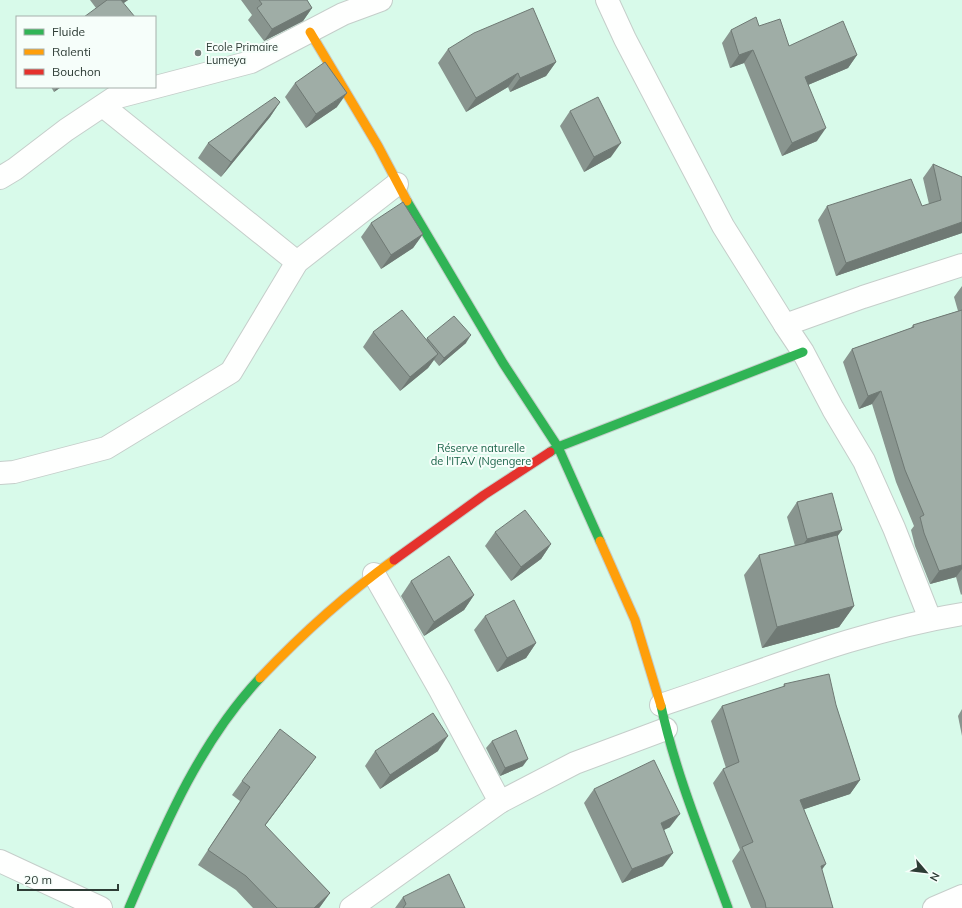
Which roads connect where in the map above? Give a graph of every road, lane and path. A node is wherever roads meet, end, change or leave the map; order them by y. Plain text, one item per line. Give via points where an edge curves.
1 (381, 0) edge
2 (607, 0) edge
3 (310, 32) junction
4 (156, 87) edge
5 (152, 88) edge
6 (103, 106) junction
7 (0, 178) edge
8 (397, 184) junction
9 (297, 262) junction
10 (962, 265) edge
11 (785, 325) junction
12 (803, 352) junction
13 (558, 447) junction
14 (0, 473) edge
15 (374, 574) junction
16 (962, 614) edge
17 (930, 619) junction
18 (662, 705) junction
19 (666, 729) junction
20 (500, 802) junction
21 (0, 861) edge
22 (962, 896) edge
23 (101, 908) edge
24 (129, 908) edge
25 (351, 908) edge
26 (728, 908) edge
27 (934, 908) edge

1 - 3 street via 343,14
2 - 11 street via 724,226
3 - 4 street via 251,62
3 - 8 street via 378,146
5 - 6 street via 114,98
6 - 7 street
6 - 9 street
8 - 9 street
8 - 13 street via 504,364
9 - 14 street via 230,372 106,448 14,472
10 - 11 street
11 - 12 street
12 - 13 street
12 - 17 street via 864,461
13 - 15 street via 484,495
13 - 18 street via 635,620
15 - 20 street
15 - 24 street via 290,646 240,699 198,762 161,835
16 - 17 street
17 - 18 street via 831,646
18 - 19 street
19 - 20 street via 575,763
19 - 26 street
20 - 25 street
21 - 23 street
22 - 27 street

